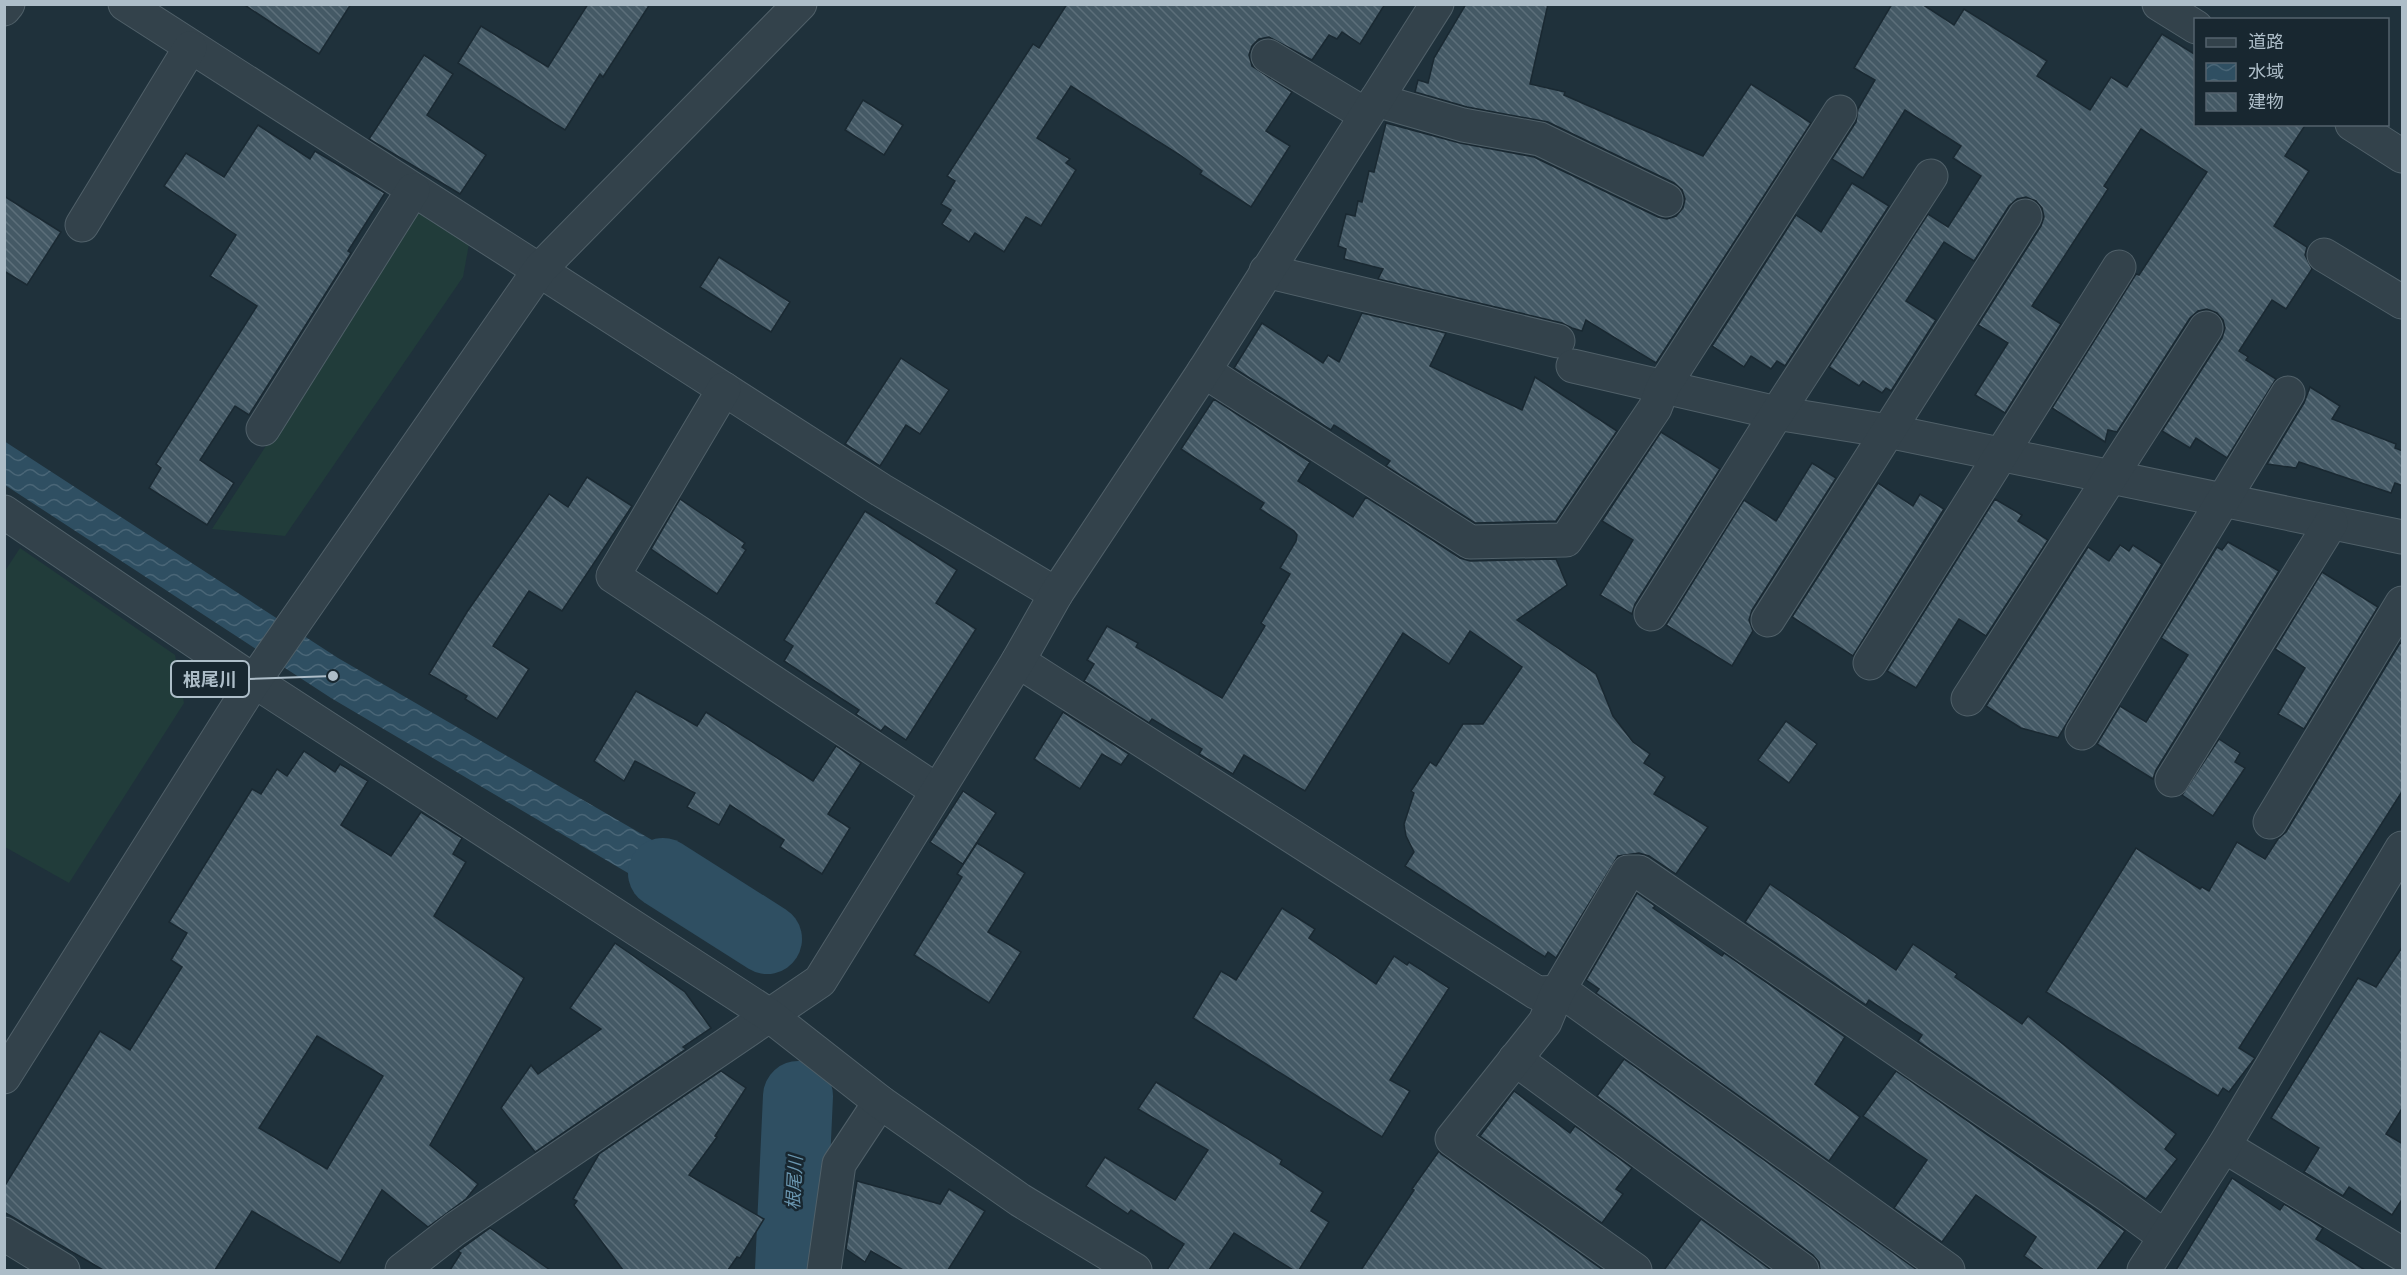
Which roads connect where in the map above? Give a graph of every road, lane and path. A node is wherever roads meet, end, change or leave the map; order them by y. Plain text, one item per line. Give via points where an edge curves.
1 (8, 4) edge
2 (125, 4) edge
3 (800, 4) edge
4 (1437, 4) edge
5 (2159, 4) edge
6 (4, 9) edge
7 (2194, 26) edge
8 (190, 48) junction
9 (1268, 56) dead end
10 (1371, 107) junction
11 (1840, 112) dead end
12 (2355, 126) edge
13 (2403, 156) edge
14 (1931, 176) dead end
15 (413, 190) junction
16 (1666, 200) dead end
17 (2025, 216) dead end
18 (82, 225) dead end
19 (2324, 255) dead end
20 (2119, 267) dead end
21 (540, 269) junction
22 (1266, 271) junction
23 (2403, 302) edge
24 (2206, 328) dead end
25 (1204, 371) junction
26 (1663, 387) junction
27 (724, 389) junction
28 (2288, 393) dead end
29 (1777, 413) junction
30 (263, 429) dead end
31 (1888, 431) junction
32 (2002, 455) junction
33 (2110, 477) junction
34 (2223, 500) junction
35 (4, 512) edge
36 (2331, 523) junction
37 (2403, 537) edge
38 (1056, 594) junction
39 (2403, 603) edge
40 (1651, 614) dead end
41 (1768, 620) dead end
42 (1018, 661) junction
43 (1870, 663) dead end
44 (260, 673) junction
45 (1968, 699) dead end
46 (2082, 733) dead end
47 (2172, 780) dead end
48 (936, 790) junction
49 (2270, 822) dead end
50 (2403, 849) edge
51 (1557, 993) junction
52 (769, 1015) junction
53 (1515, 1059) junction
54 (4, 1077) edge
55 (880, 1102) junction
56 (2224, 1146) junction
57 (4, 1234) edge
58 (2165, 1237) junction
59 (2403, 1254) edge
60 (63, 1270) edge
61 (402, 1270) edge
62 (824, 1270) edge
63 (1135, 1270) edge
64 (1635, 1270) edge
65 (1802, 1270) edge
66 (1948, 1270) edge
67 (2144, 1270) edge

1 - 6 street
2 - 8 street
3 - 21 street
4 - 10 street
5 - 7 street
8 - 15 street
8 - 18 street
9 - 10 street
10 - 16 street via 1540,138
10 - 22 street
11 - 26 street
12 - 13 street
14 - 29 street
15 - 21 street
15 - 30 street
17 - 31 street
19 - 23 street
20 - 32 street
21 - 27 street
21 - 44 street
22 - 25 street
22 - 26 street via 1566,353
24 - 33 street
25 - 26 street via 1470,542 1566,540 1655,408
25 - 38 street
26 - 29 street
27 - 38 street via 880,490
27 - 48 street via 614,576
28 - 34 street
29 - 31 street
29 - 40 street
31 - 32 street
31 - 41 street
32 - 33 street
32 - 43 street
33 - 34 street
33 - 45 street
34 - 36 street
34 - 46 street
35 - 44 street
36 - 37 street
36 - 47 street
38 - 42 street
39 - 49 street
42 - 48 street
42 - 51 street via 1537,993
44 - 52 street
44 - 54 street
48 - 52 street via 820,981
50 - 56 street
51 - 53 street via 1545,1022
51 - 58 street via 1628,872 1639,872
51 - 66 street via 1563,992
52 - 55 street
52 - 61 street via 454,1229
53 - 64 street via 1452,1138
53 - 65 street
55 - 62 street via 839,1164
55 - 63 street via 1020,1200
56 - 58 street
56 - 59 street
57 - 60 street
58 - 67 street

